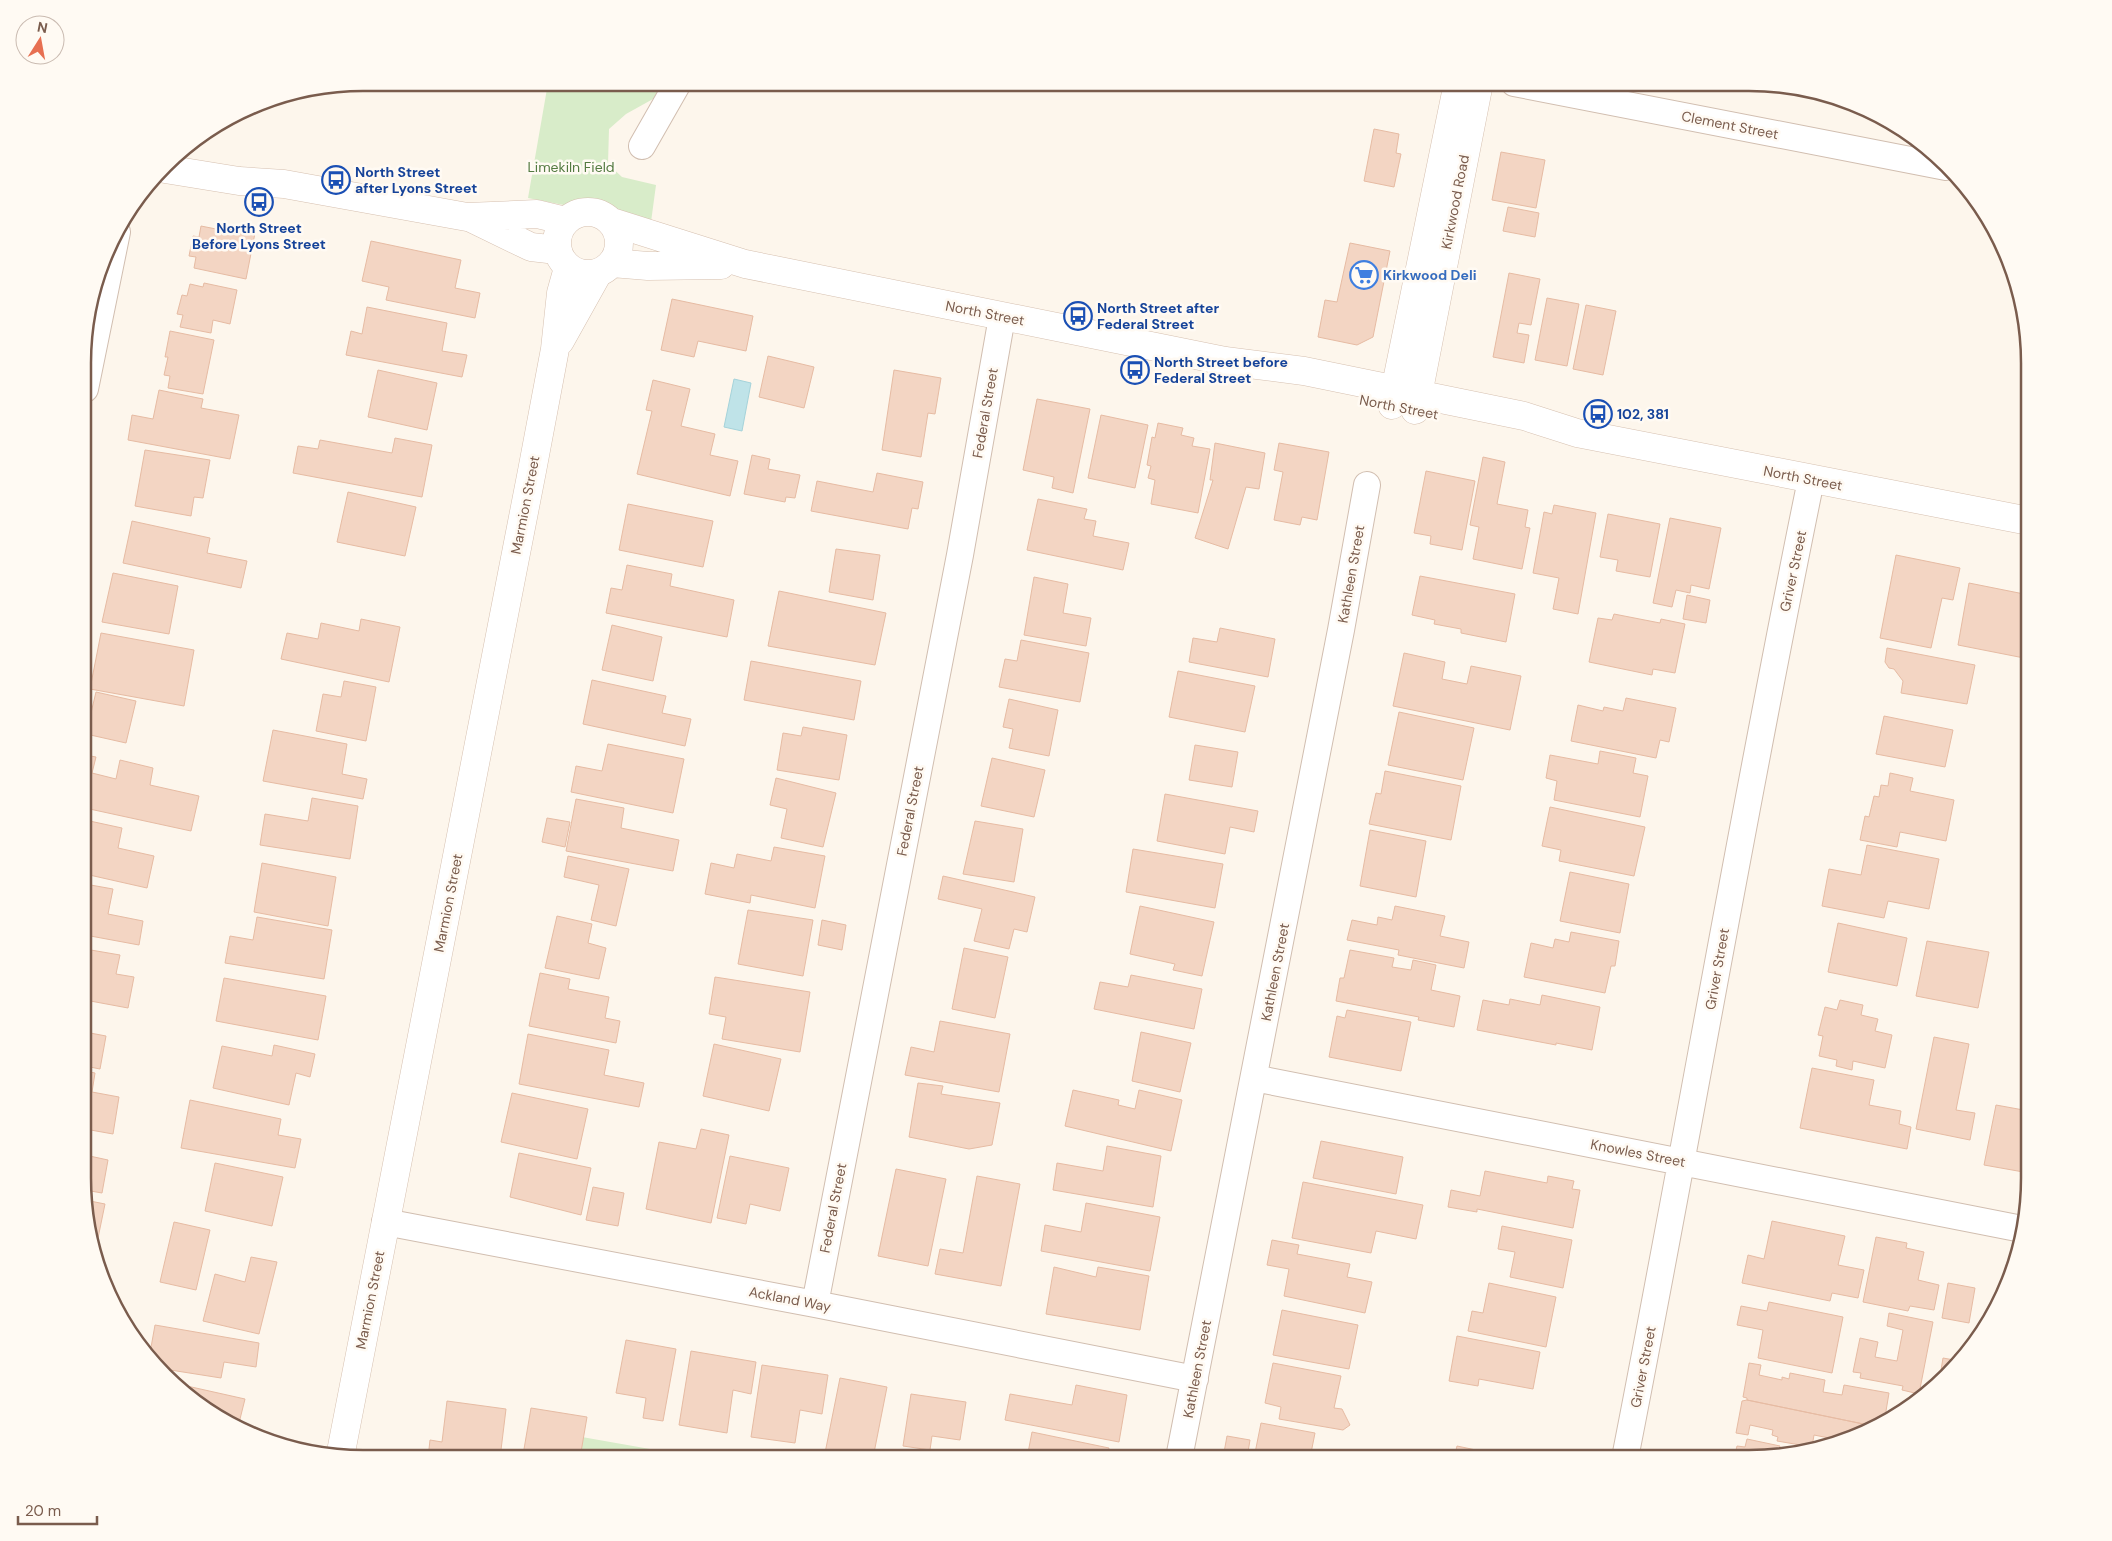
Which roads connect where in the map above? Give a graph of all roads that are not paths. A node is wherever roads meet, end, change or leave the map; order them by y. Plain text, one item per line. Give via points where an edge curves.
1 (673, 91) edge
2 (1457, 91) edge
3 (1477, 91) edge
4 (1555, 91) edge
5 (642, 146) dead end
6 (187, 156) edge
7 (1934, 165) edge
8 (172, 170) edge
9 (284, 184) junction
10 (467, 216) junction
11 (566, 220) junction
12 (612, 222) junction
13 (562, 259) junction
14 (745, 264) junction
15 (605, 268) junction
16 (108, 269) edge
17 (1002, 317) junction
18 (556, 349) junction
19 (91, 357) edge
20 (1405, 400) junction
21 (1811, 480) junction
22 (1367, 485) dead end
23 (2021, 520) edge
24 (1254, 1078) junction
25 (1682, 1162) junction
26 (384, 1222) junction
27 (2016, 1228) edge
28 (815, 1304) junction
29 (1195, 1378) junction
30 (342, 1449) edge
31 (1181, 1450) edge
32 (1627, 1450) edge

1 - 5 street
2 - 20 street, Kirkwood Road
3 - 20 street, Kirkwood Road
4 - 7 street, Clement Street
6 - 9 street via 238,166
8 - 9 street via 239,181
9 - 10 street
10 - 11 street via 537,214
10 - 13 street
11 - 12 street via 584,212 599,214
11 - 13 street via 556,239
12 - 14 street, North Street
12 - 15 street via 620,248
13 - 15 street via 577,273 587,275
13 - 18 street, Marmion Street
14 - 15 street, North Street
14 - 17 street, North Street
15 - 18 street, Marmion Street
16 - 19 street
17 - 20 street, North Street via 1224,361 1296,387
17 - 28 street, Federal Street via 960,555
18 - 26 street, Marmion Street
20 - 21 street, North Street via 1524,416 1577,433
21 - 23 street, North Street
21 - 25 street, Griver Street via 1764,710
22 - 24 street, Kathleen Street
24 - 25 street, Knowles Street
24 - 29 street, Kathleen Street
25 - 27 street, Knowles Street
25 - 32 street, Griver Street
26 - 28 street, Ackland Way
26 - 30 street, Marmion Street
28 - 29 street, Ackland Way
29 - 31 street, Kathleen Street

